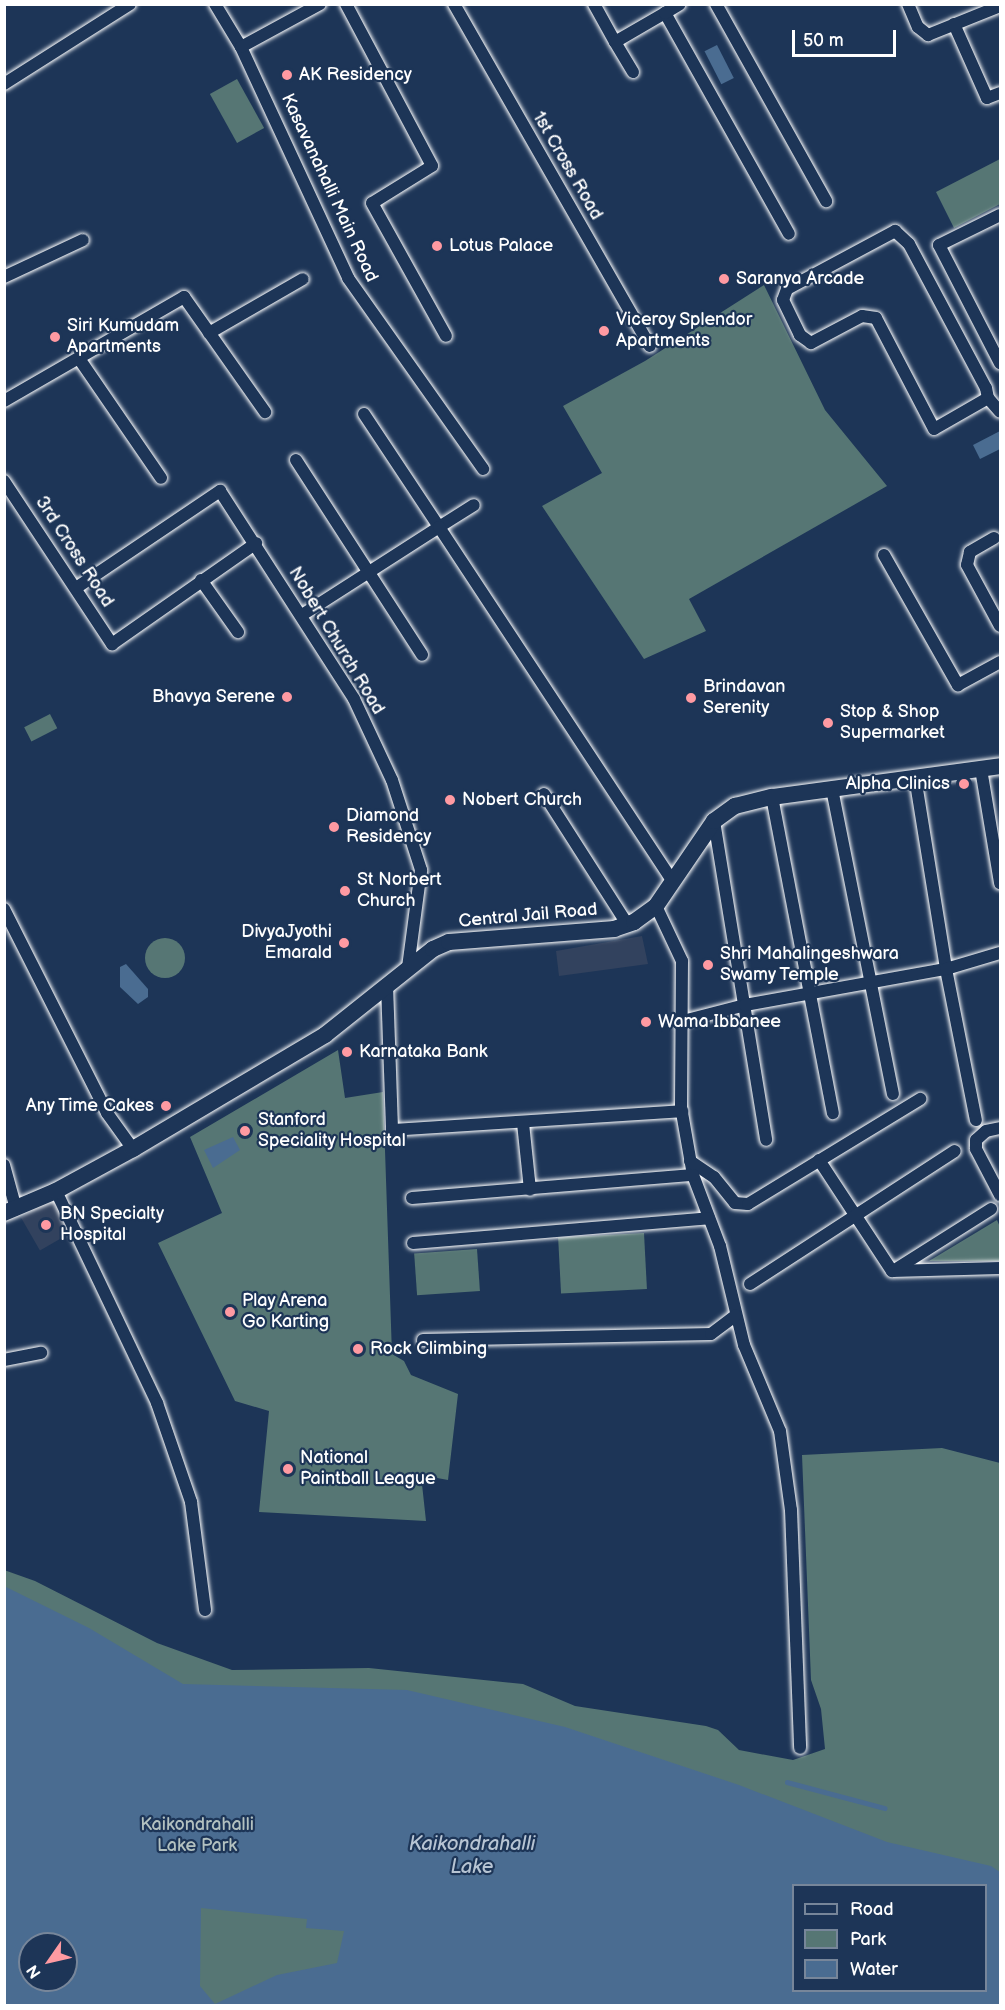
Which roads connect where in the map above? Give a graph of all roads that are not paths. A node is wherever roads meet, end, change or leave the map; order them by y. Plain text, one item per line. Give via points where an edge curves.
1 (130, 4) edge
2 (215, 4) edge
3 (320, 4) edge
4 (346, 4) edge
5 (454, 4) edge
6 (594, 4) edge
7 (680, 4) edge
8 (716, 4) edge
9 (908, 4) edge
10 (1000, 6) edge
11 (665, 13) junction
12 (954, 24) junction
13 (615, 42) junction
14 (242, 47) junction
15 (633, 72) dead end
16 (4, 84) edge
17 (1000, 93) edge
18 (826, 201) dead end
19 (1000, 215) edge
20 (789, 234) dead end
21 (83, 240) dead end
22 (4, 277) edge
23 (303, 279) dead end
24 (209, 333) junction
25 (446, 336) dead end
26 (650, 346) dead end
27 (80, 360) junction
28 (1000, 363) edge
29 (988, 398) junction
30 (4, 401) edge
31 (265, 412) dead end
32 (1000, 412) edge
33 (363, 414) dead end
34 (296, 460) dead end
35 (483, 469) dead end
36 (161, 478) dead end
37 (4, 481) edge
38 (474, 505) dead end
39 (439, 526) junction
40 (994, 538) dead end
41 (256, 543) junction
42 (884, 555) dead end
43 (369, 573) junction
44 (201, 580) junction
45 (76, 588) junction
46 (302, 615) junction
47 (1000, 626) edge
48 (238, 632) dead end
49 (422, 655) dead end
50 (1000, 662) edge
51 (1000, 766) edge
52 (981, 769) junction
53 (915, 777) junction
54 (832, 789) junction
55 (544, 794) dead end
56 (772, 797) junction
57 (714, 821) junction
58 (673, 882) junction
59 (1000, 883) edge
60 (656, 906) junction
61 (4, 909) edge
62 (627, 924) junction
63 (1000, 953) edge
64 (408, 967) junction
65 (946, 969) junction
66 (872, 984) junction
67 (387, 985) junction
68 (808, 992) junction
69 (745, 1005) junction
70 (679, 1022) junction
71 (893, 1094) dead end
72 (920, 1099) dead end
73 (682, 1111) junction
74 (833, 1113) dead end
75 (976, 1120) dead end
76 (523, 1123) junction
77 (1000, 1128) edge
78 (766, 1140) dead end
79 (133, 1149) junction
80 (955, 1151) dead end
81 (819, 1160) junction
82 (690, 1161) junction
83 (4, 1165) edge
84 (693, 1175) junction
85 (530, 1190) junction
86 (56, 1191) junction
87 (1000, 1196) edge
88 (412, 1198) dead end
89 (991, 1209) dead end
90 (10, 1210) edge
91 (855, 1215) junction
92 (710, 1218) junction
93 (412, 1243) dead end
94 (1000, 1268) edge
95 (892, 1271) junction
96 (750, 1284) dead end
97 (736, 1315) junction
98 (423, 1340) dead end
99 (41, 1353) dead end
100 (4, 1360) edge
101 (205, 1610) dead end
102 (800, 1748) dead end

1 - 16 street
2 - 14 street, Kasavanahalli Main Road
3 - 14 street
4 - 25 street via 432,166 372,203
5 - 26 street, 1st Cross Road
6 - 13 street
7 - 11 street
8 - 18 street
9 - 12 street via 918,27 928,35
10 - 12 street
11 - 13 street
11 - 20 street
12 - 17 street via 987,98
13 - 15 street
14 - 35 street, Kasavanahalli Main Road via 348,278
19 - 28 street via 939,245
21 - 22 street
23 - 24 street
24 - 27 street via 184,297
24 - 31 street
27 - 30 street
27 - 36 street
29 - 29 street via 934,429 876,318 862,316 811,343 800,335 783,300 787,289 895,231 909,244
29 - 32 street
33 - 39 street
34 - 43 street
37 - 45 street, 3rd Cross Road
38 - 39 street
39 - 43 street
39 - 58 street
40 - 47 street via 969,552 967,565
41 - 44 street
41 - 45 street, Nobert Church Road via 220,491
41 - 46 street, Nobert Church Road
42 - 50 street via 958,686
43 - 46 street
43 - 49 street
44 - 45 street, 3rd Cross Road via 112,644
44 - 48 street
46 - 64 street, Nobert Church Road via 354,699 392,780 421,870
51 - 52 main road, Central Jail Road
52 - 53 main road, Central Jail Road
52 - 59 street
53 - 54 main road, Central Jail Road
53 - 65 street
54 - 56 main road, Central Jail Road
54 - 66 street
55 - 62 street
56 - 57 main road, Central Jail Road via 735,806
56 - 68 street
57 - 58 main road, Central Jail Road
57 - 69 street
58 - 60 main road, Central Jail Road
60 - 62 main road, Central Jail Road
60 - 70 street via 682,961
61 - 79 street via 107,1113
62 - 64 main road, Central Jail Road via 614,929 449,942
63 - 65 street
64 - 67 main road, Central Jail Road
65 - 66 street
65 - 75 street
66 - 68 street
66 - 71 street
67 - 76 street via 392,1130
67 - 79 main road, Central Jail Road via 325,1035
68 - 69 street
68 - 74 street
69 - 70 street
69 - 78 street
70 - 73 street
72 - 81 street
73 - 76 street
73 - 82 street
76 - 85 street
77 - 87 street via 986,1131 976,1140 976,1149
79 - 86 main road, Central Jail Road
80 - 91 street
81 - 82 street via 748,1204 735,1203 714,1177
81 - 91 street
82 - 84 street
83 - 90 street
84 - 85 street
84 - 92 street
85 - 88 street
86 - 90 main road, Central Jail Road
86 - 101 street via 157,1403 191,1502
89 - 95 street
91 - 95 street
91 - 96 street
92 - 93 street
92 - 97 street
94 - 95 street
97 - 98 street via 711,1334
97 - 102 street via 761,1390 780,1431 791,1510
99 - 100 street

